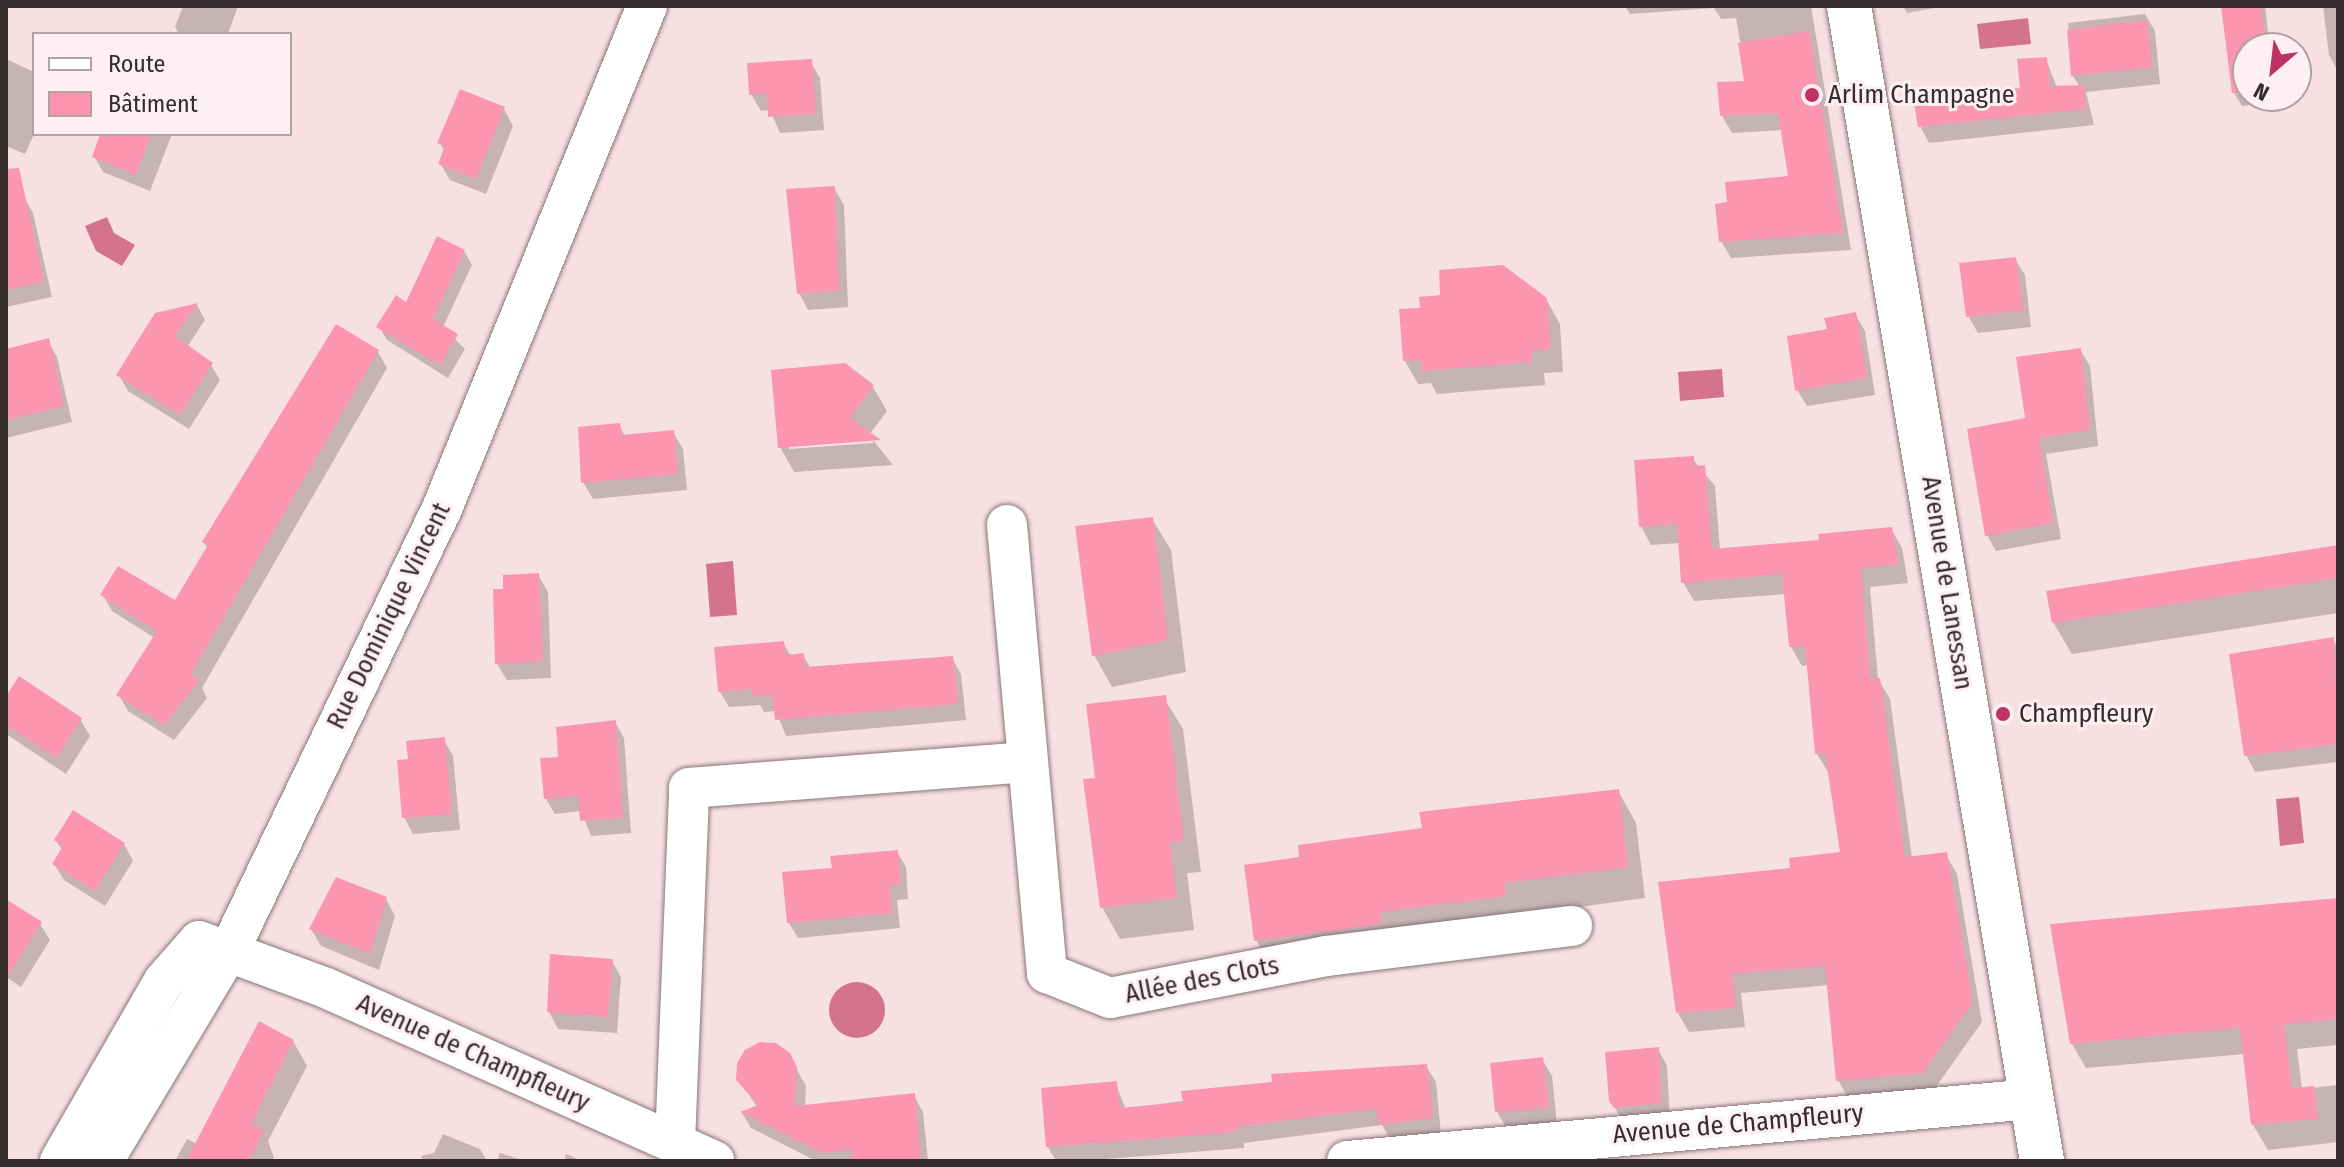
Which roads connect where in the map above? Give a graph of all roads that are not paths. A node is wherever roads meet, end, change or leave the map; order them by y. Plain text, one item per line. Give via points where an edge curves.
1 (647, 6) edge
2 (1849, 6) edge
3 (1007, 525) dead end
4 (1024, 762) junction
5 (1572, 926) dead end
6 (230, 949) junction
7 (2032, 1099) junction
8 (675, 1143) junction
9 (60, 1161) edge
10 (103, 1161) edge
11 (714, 1161) edge
12 (1347, 1161) edge
13 (2042, 1161) edge

1 - 6 street, Rue Dominique Vincent via 441,511
2 - 7 main road, Avenue de Lanessan
3 - 4 street, Allée des Clots
4 - 5 street, Allée des Clots via 1047,973 1110,998 1327,956
4 - 8 street via 689,788
6 - 8 street, Avenue de Champfleury
6 - 9 street via 199,941 164,981
6 - 10 street, Rue Dominique Vincent
7 - 12 street, Avenue de Champfleury
7 - 13 main road, Avenue de Lanessan
8 - 11 street, Avenue de Champfleury

